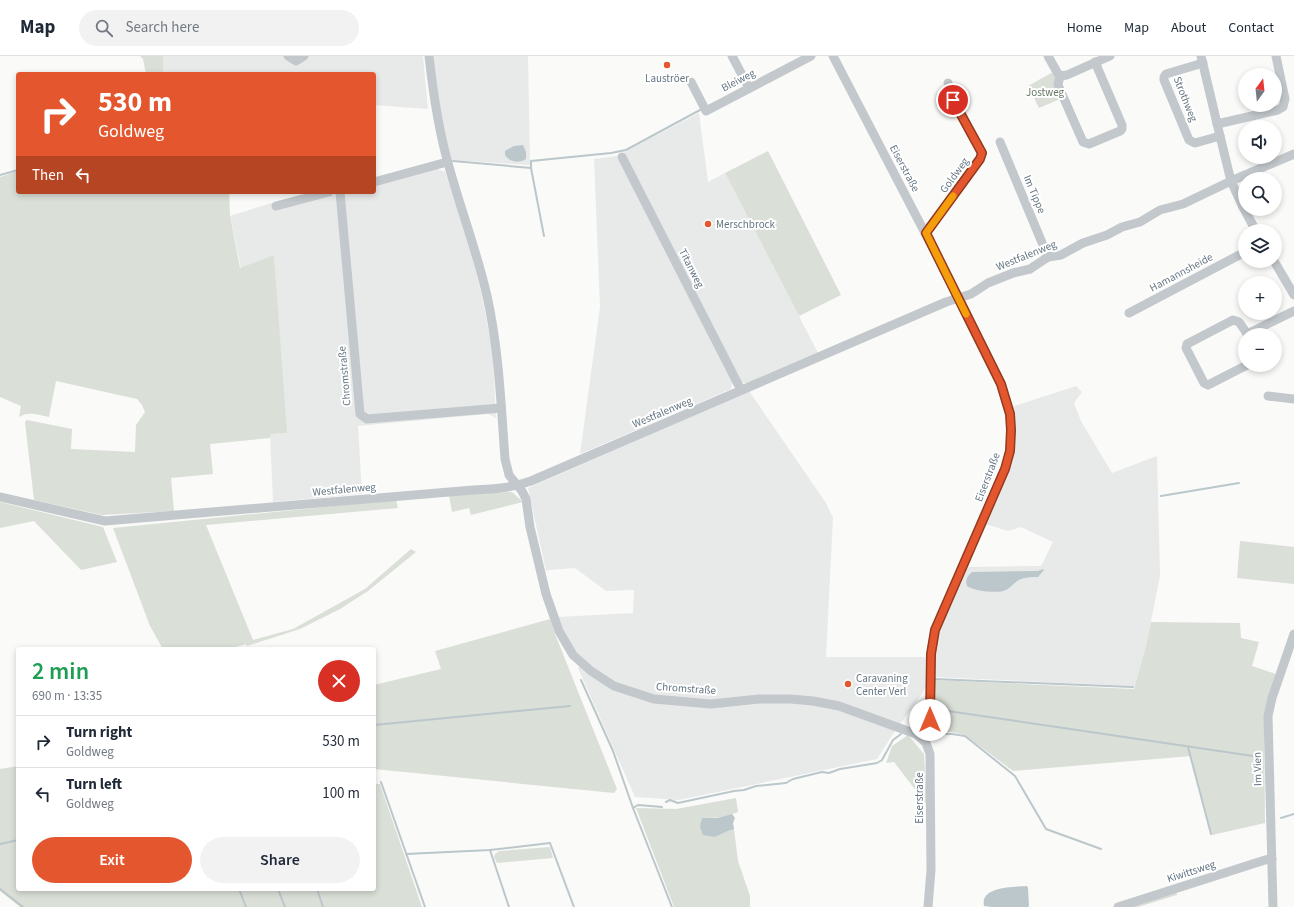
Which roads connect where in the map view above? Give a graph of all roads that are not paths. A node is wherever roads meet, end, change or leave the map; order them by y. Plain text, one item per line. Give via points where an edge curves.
1 (288, 56) edge
2 (304, 56) edge
3 (429, 56) edge
4 (732, 56) edge
5 (810, 56) edge
6 (833, 56) edge
7 (1048, 56) edge
8 (1110, 56) edge
9 (1276, 56) edge
10 (1202, 59) edge
11 (1095, 62) junction
12 (1060, 76) junction
13 (691, 82) dead end
14 (948, 83) dead end
15 (749, 88) junction
16 (1217, 124) junction
17 (1220, 136) junction
18 (1000, 142) dead end
19 (1294, 154) edge
20 (622, 157) dead end
21 (447, 162) junction
22 (376, 181) edge
23 (1232, 181) junction
24 (321, 194) edge
25 (340, 194) edge
26 (276, 206) dead end
27 (1252, 224) edge
28 (926, 233) junction
29 (1238, 256) edge
30 (1048, 257) junction
31 (1278, 268) edge
32 (1294, 294) edge
33 (958, 298) junction
34 (1294, 312) edge
35 (1129, 313) dead end
36 (1243, 328) edge
37 (1260, 328) edge
38 (1238, 370) edge
39 (741, 390) junction
40 (1268, 396) dead end
41 (1294, 399) edge
42 (501, 408) junction
43 (517, 486) junction
44 (0, 497) edge
45 (1294, 634) edge
46 (921, 738) junction
47 (1272, 860) junction
48 (928, 907) edge
49 (1118, 907) edge
50 (1273, 907) edge

1 - 2 street via 296,61
3 - 21 street, Chromstraße via 435,113
4 - 15 street
5 - 15 street, Bleiweg
6 - 28 street, Eiserstraße
7 - 12 street
8 - 11 street
9 - 16 street via 1285,99 1283,107
10 - 16 street, Strothweg
10 - 17 street, Strothweg via 1166,74 1164,80 1189,140 1195,143
11 - 12 street
11 - 12 street via 1122,128 1088,144 1083,142 1058,85
13 - 15 street, Bleiweg via 706,111
14 - 28 street, Goldweg via 953,100 982,153
16 - 17 street, Strothweg
17 - 23 street, Strothweg
18 - 30 street, Im Tippe
19 - 23 street, Westfalenweg
20 - 39 street, Titanweg
21 - 22 street
21 - 42 street, Chromstraße via 487,296 497,354
23 - 27 street, Strothweg
23 - 30 street, Westfalenweg via 1183,204 1160,210 1140,222 1083,243 1061,255
24 - 26 street
25 - 42 street, Chromstraße via 360,414 368,419
28 - 33 street, Eiserstraße
29 - 35 street, Hamannsheide
30 - 33 street, Westfalenweg via 1030,269 988,283 971,294
31 - 32 street
33 - 39 street, Westfalenweg
33 - 46 street, Eiserstraße via 1001,384 1010,414 1010,446 1005,469 935,630 931,654 930,720
34 - 37 street
36 - 38 street via 1239,322 1233,320 1187,344 1186,348 1204,383 1208,385
39 - 43 street, Westfalenweg
40 - 41 street
42 - 43 street, Chromstraße via 505,459 509,475
43 - 44 street, Westfalenweg via 105,521
43 - 46 street, Chromstraße via 526,499 546,594 559,631 573,655 614,686 654,699 711,704 759,699 813,701 857,712 910,731
45 - 47 street, Im Vien via 1268,716
46 - 48 street, Eiserstraße via 930,754 931,870
47 - 49 street, Kiwittsweg via 1265,860
47 - 50 street, Im Vien

